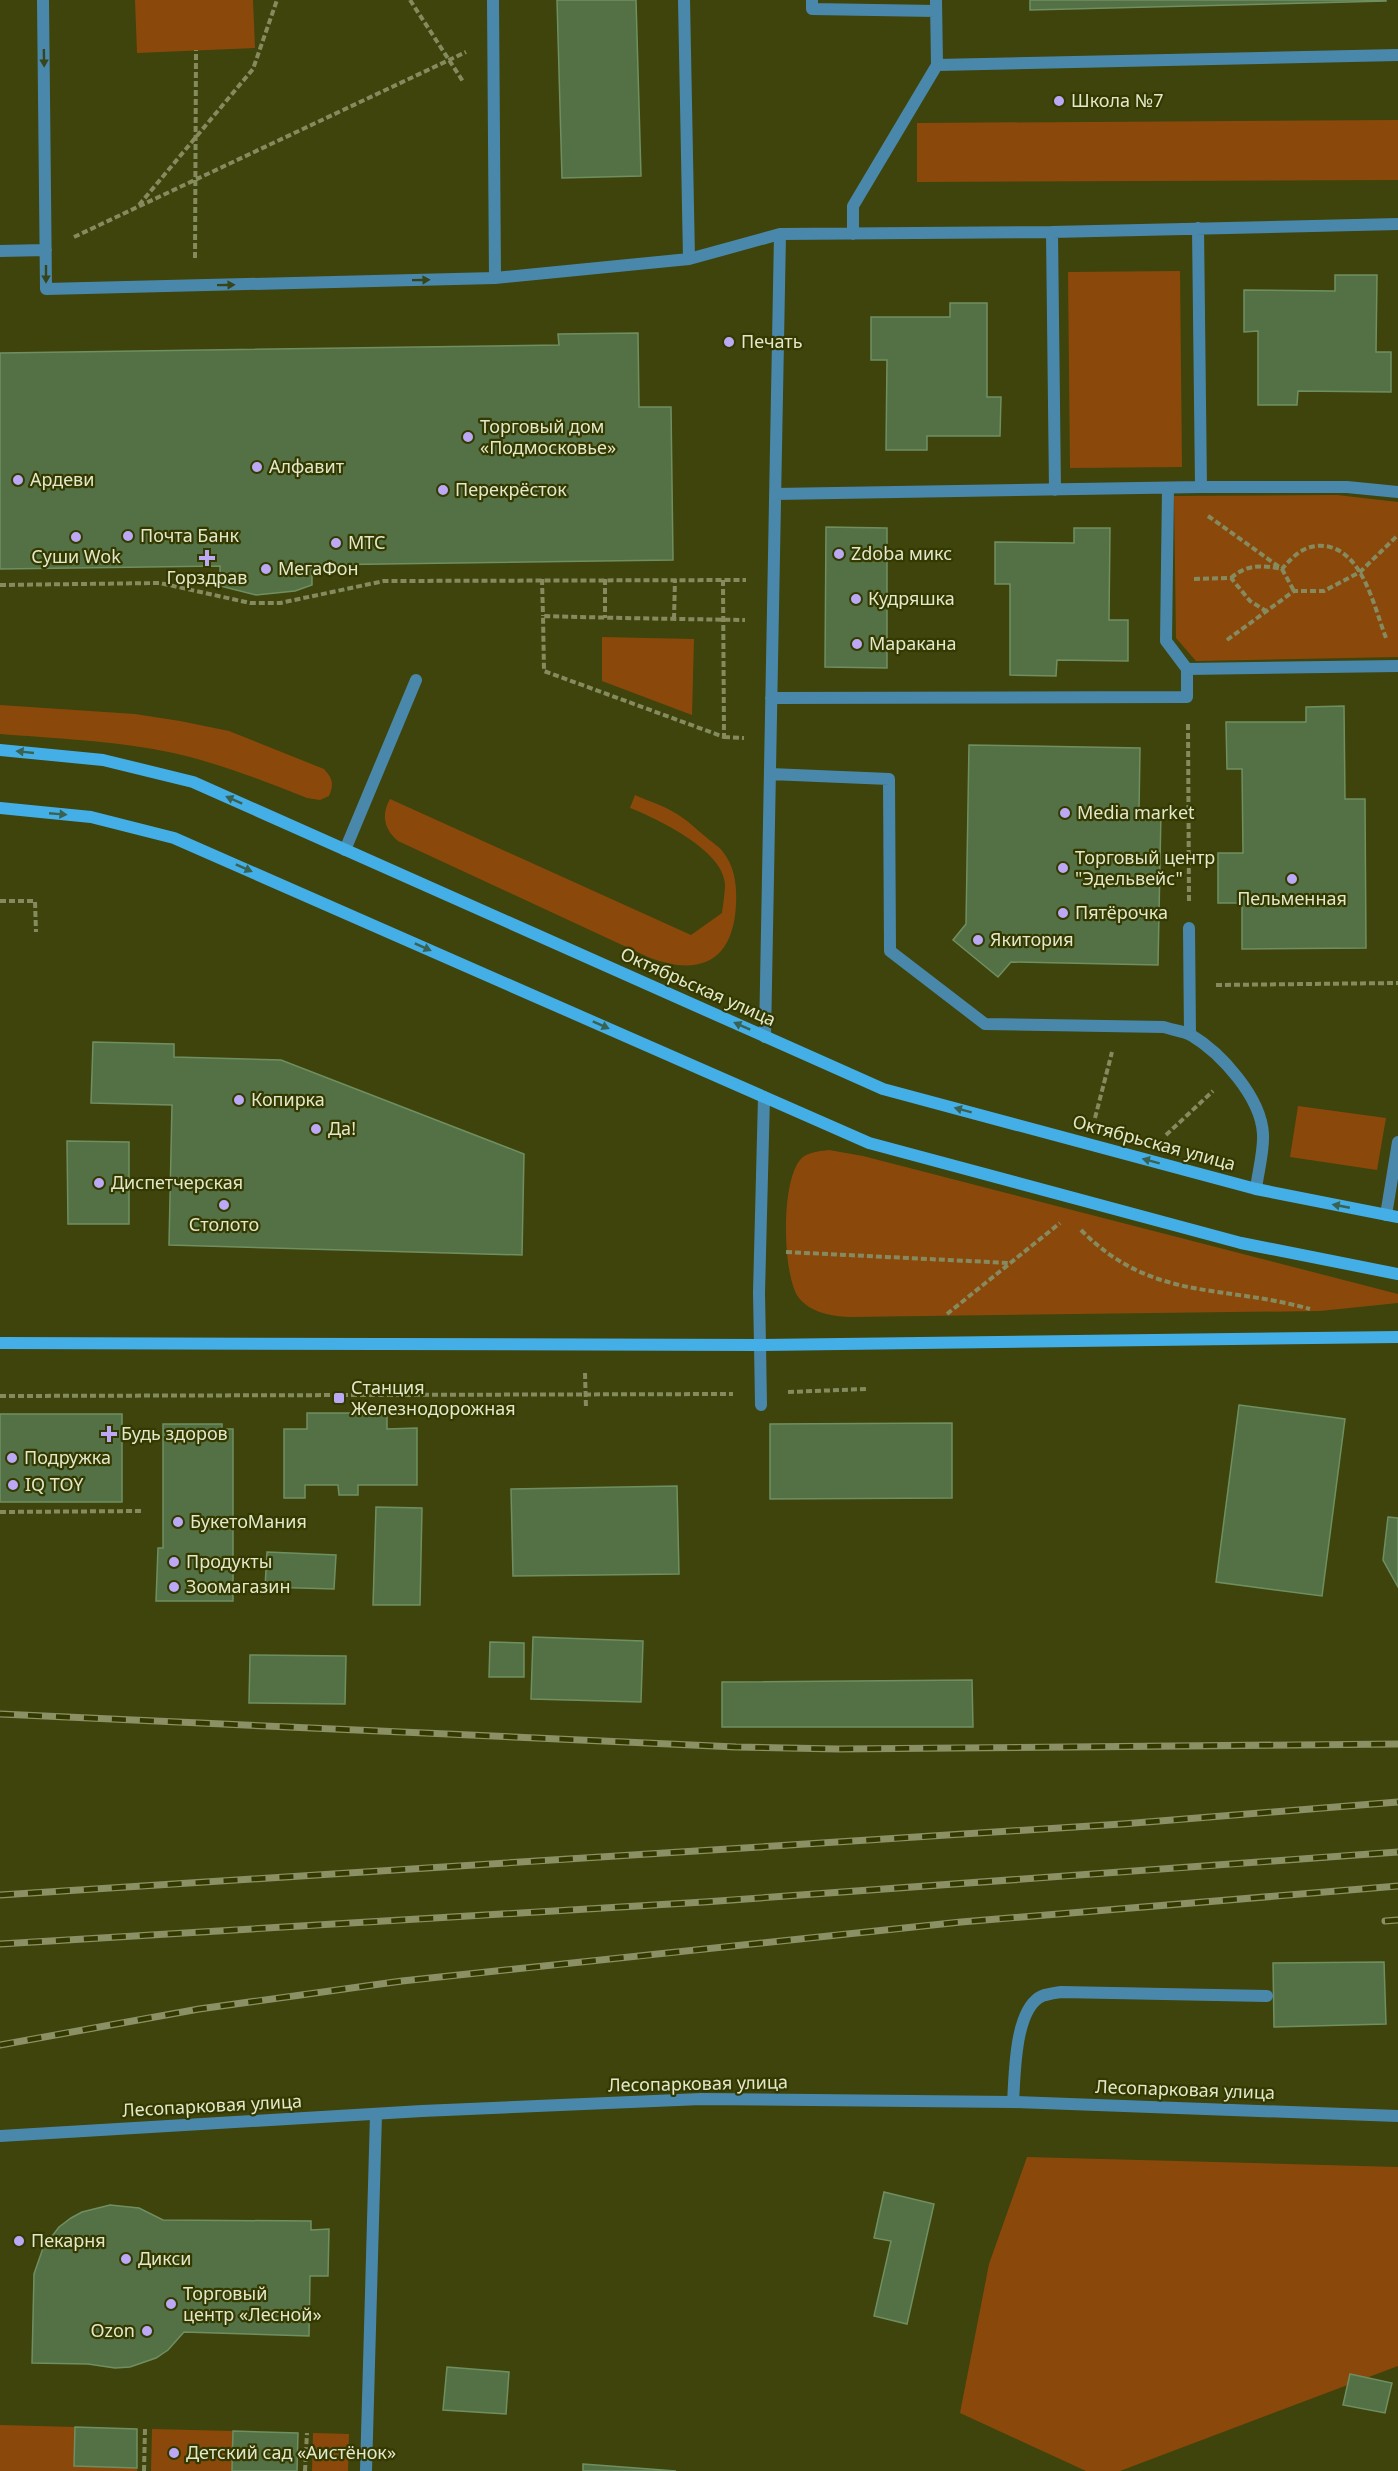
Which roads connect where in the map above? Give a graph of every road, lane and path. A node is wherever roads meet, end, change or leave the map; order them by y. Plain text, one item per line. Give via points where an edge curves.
1 (43, 0) edge
2 (277, 0) edge
3 (410, 0) edge
4 (493, 0) edge
5 (684, 0) edge
6 (812, 0) edge
7 (936, 5) edge
8 (493, 39) junction
9 (195, 50) dead end
10 (1398, 55) edge
11 (449, 60) junction
12 (938, 65) junction
13 (468, 90) dead end
14 (195, 137) junction
15 (195, 180) junction
16 (136, 208) junction
17 (1398, 224) edge
18 (1198, 228) junction
19 (1052, 232) junction
20 (780, 234) junction
21 (853, 234) junction
22 (0, 250) edge
23 (46, 250) junction
24 (689, 259) junction
25 (495, 278) junction
26 (195, 285) junction
27 (1201, 487) junction
28 (1168, 488) junction
29 (1055, 490) junction
30 (1398, 492) edge
31 (775, 494) junction
32 (1206, 515) dead end
33 (1398, 535) edge
34 (1282, 569) junction
35 (1360, 572) junction
36 (1231, 578) junction
37 (542, 579) junction
38 (605, 579) junction
39 (675, 579) junction
40 (1167, 579) junction
41 (723, 580) junction
42 (773, 580) junction
43 (0, 585) edge
44 (1294, 591) junction
45 (1266, 611) junction
46 (543, 616) junction
47 (605, 618) junction
48 (674, 619) junction
49 (724, 620) junction
50 (773, 621) junction
51 (1398, 666) edge
52 (1187, 669) junction
53 (416, 680) dead end
54 (1187, 697) junction
55 (771, 698) junction
56 (0, 750) edge
57 (770, 774) junction
58 (0, 808) edge
59 (345, 850) junction
60 (0, 901) edge
61 (1189, 928) joint
62 (36, 932) dead end
63 (1398, 983) edge
64 (1190, 985) junction
65 (1119, 1027) junction
66 (1190, 1035) junction
67 (765, 1036) junction
68 (1234, 1072) junction
69 (764, 1097) junction
70 (1104, 1122) dead end
71 (1155, 1133) dead end
72 (1398, 1142) edge
73 (1256, 1189) junction
74 (1392, 1216) edge
75 (1079, 1228) dead end
76 (760, 1251) junction
77 (1010, 1263) dead end
78 (1398, 1274) edge
79 (1320, 1311) dead end
80 (1398, 1337) edge
81 (0, 1343) edge
82 (584, 1345) junction
83 (760, 1346) junction
84 (866, 1389) dead end
85 (586, 1395) junction
86 (0, 1396) edge
87 (761, 1399) junction
88 (586, 1408) dead end
89 (142, 1511) dead end
90 (0, 1512) edge
91 (1267, 1996) dead end
92 (1013, 2102) junction
93 (376, 2114) junction
94 (1398, 2116) edge
95 (0, 2136) edge
96 (145, 2429) dead end
97 (307, 2433) dead end
98 (144, 2471) edge
99 (305, 2471) edge
100 (366, 2471) edge

1 -> 23 street
2 - 14 path via 253,69
3 - 11 path
4 - 8 street
5 - 24 street
6 - 7 street via 812,9
7 - 12 street
8 - 11 path
8 - 25 street
9 - 14 path
10 - 12 street
11 - 13 path
11 - 15 path
12 - 21 street via 853,206
14 - 15 path
14 - 16 path
15 - 16 path
15 - 26 path
16 - 23 path
17 - 18 street
18 - 19 street
18 - 27 street
19 - 21 street
19 - 29 street
20 - 21 street
20 - 24 street
20 - 31 street
22 - 23 street
23 -> 26 street via 46,289
24 - 25 street
26 -> 25 street
27 - 28 street
27 - 30 street via 1347,487
28 - 29 street
28 - 40 street
29 - 31 street
31 - 42 street
32 - 34 path
33 - 35 path
34 - 35 path via 1300,550 1322,546 1346,554
34 - 36 path via 1251,566
34 - 44 path
35 - 44 path via 1324,591
35 - 51 path
36 - 40 path
36 - 45 path via 1250,601
37 - 38 path
37 - 43 path via 384,581 280,603 250,603 159,583
37 - 46 path
38 - 39 path
38 - 47 path
39 - 41 path
39 - 48 path
40 - 52 street via 1166,640
41 - 42 path
41 - 49 path
42 - 50 street
44 - 45 path
45 - 52 path
46 - 47 path
46 - 49 path via 544,671 724,737
47 - 48 path
48 - 49 path
49 - 50 path
50 - 55 street
51 - 52 street
52 - 54 street
53 - 59 street
54 - 55 street
54 - 61 path
55 - 57 street
59 -> 56 main road, Октябрьская улица via 193,782 103,760
57 - 65 street via 889,779 890,951 985,1024
57 - 67 street
58 -> 69 main road via 91,817 174,838
67 -> 59 main road, Октябрьская улица
60 - 62 path via 35,901
61 - 64 street
63 - 64 path
64 - 66 street
65 - 66 street via 1164,1028
65 - 70 path via 1094,1120
66 - 68 street
73 -> 67 main road, Октябрьская улица via 884,1089
68 - 71 path via 1166,1135
68 - 73 street via 1253,1101 1263,1133
69 - 76 street
69 - 78 main road via 869,1143 1242,1243
72 - 74 street
74 -> 73 main road, Октябрьская улица
75 - 79 path via 1116,1260 1144,1276 1209,1291 1281,1300
76 - 77 path
76 - 83 street
80 - 83 main road
81 - 82 main road
82 - 83 main road
82 - 85 path
83 - 87 street
84 - 87 path
85 - 86 path
85 - 87 path
85 - 88 path
89 - 90 path
91 - 92 street via 1061,1992 1041,1996 1029,2008 1019,2034
92 - 93 street, Лесопарковая улица via 701,2099
92 - 94 street, Лесопарковая улица
93 - 95 street, Лесопарковая улица
93 - 100 street
96 - 98 path
97 - 99 path

